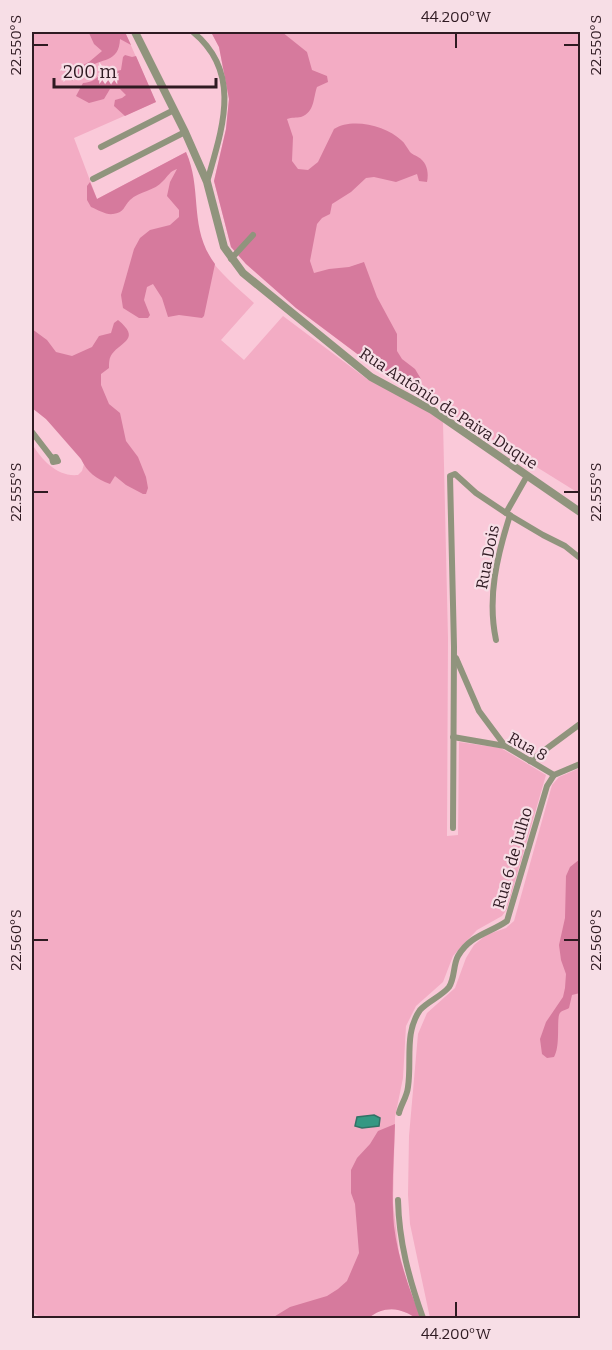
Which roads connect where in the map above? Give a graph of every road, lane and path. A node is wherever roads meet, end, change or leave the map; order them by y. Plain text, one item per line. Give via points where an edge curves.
1 (135, 32) edge
2 (193, 32) edge
3 (174, 110) junction
4 (185, 132) junction
5 (101, 147) dead end
6 (93, 179) dead end
7 (207, 182) junction
8 (253, 235) dead end
9 (231, 259) junction
10 (32, 432) edge
11 (52, 458) dead end
12 (527, 476) junction
13 (580, 512) edge
14 (508, 514) junction
15 (580, 558) edge
16 (496, 640) dead end
17 (453, 647) junction
18 (580, 724) edge
19 (453, 737) junction
20 (505, 746) junction
21 (530, 761) junction
22 (580, 764) edge
23 (554, 775) junction
24 (453, 828) dead end
25 (399, 1113) dead end
26 (398, 1200) dead end
27 (423, 1318) edge

1 - 3 street, Rua Antônio de Paiva Duque
2 - 7 street via 213,53 225,97
3 - 4 street, Rua Antônio de Paiva Duque
3 - 5 street
4 - 6 street
4 - 7 street, Rua Antônio de Paiva Duque
7 - 9 street, Rua Antônio de Paiva Duque via 224,248
8 - 9 street
9 - 12 street, Rua Antônio de Paiva Duque via 243,273 371,376 432,410
10 - 11 street
12 - 13 street, Rua Antônio de Paiva Duque
12 - 14 street, Rua Dois
14 - 15 street
14 - 16 street, Rua Dois via 494,580
14 - 17 street via 452,474 449,480
17 - 19 street
17 - 20 street via 479,711
18 - 21 street
19 - 20 street, Rua 8
19 - 24 street
20 - 21 street, Rua 8
21 - 23 street, Rua 8
22 - 23 street
23 - 25 street, Rua 6 de Julho via 547,786 509,917 466,945 458,956 451,984 422,1008 415,1020 409,1083
26 - 27 street via 404,1262

